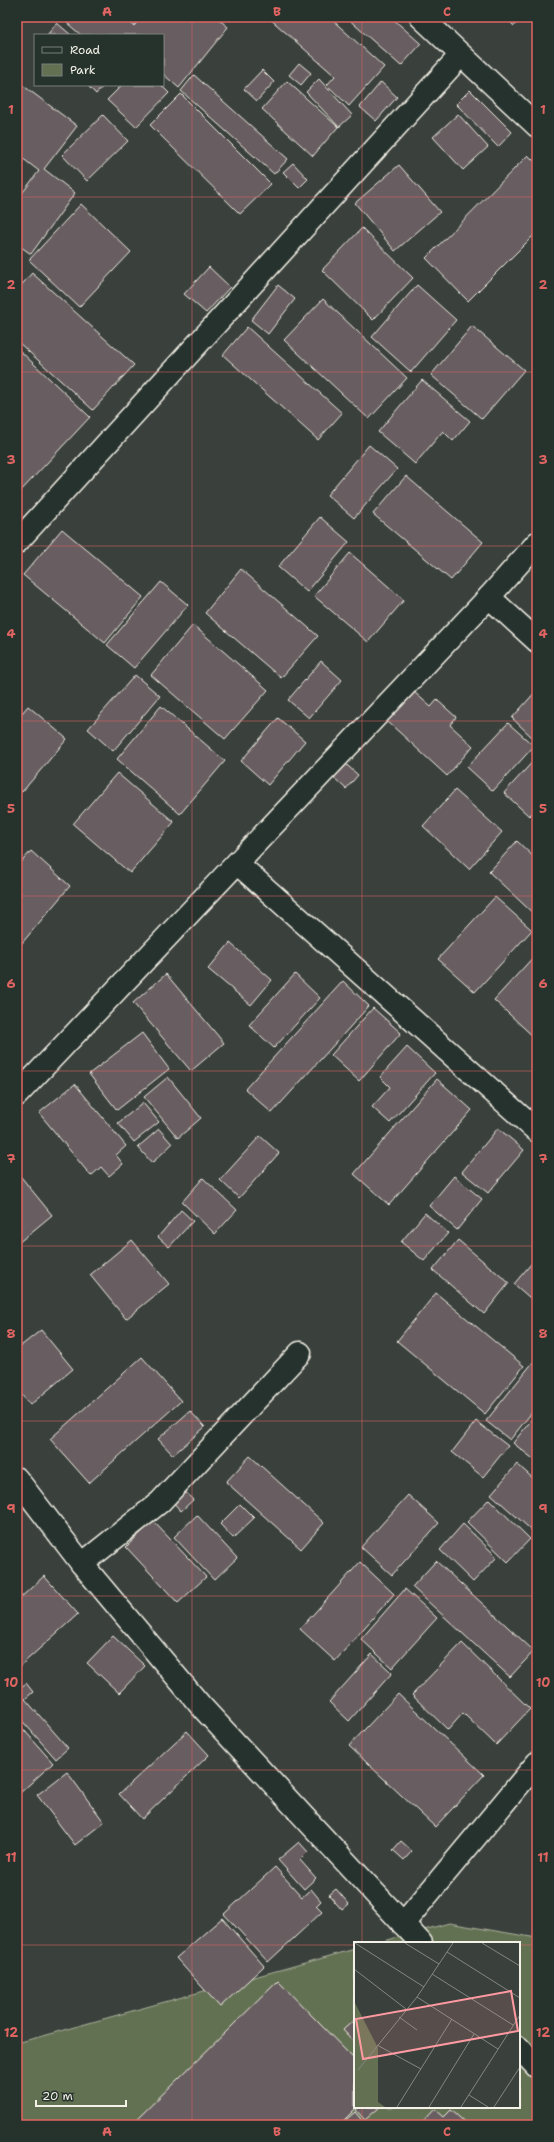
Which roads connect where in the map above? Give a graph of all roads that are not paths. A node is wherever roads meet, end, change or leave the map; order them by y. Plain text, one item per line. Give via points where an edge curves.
1 (421, 17) edge
2 (461, 55) junction
3 (537, 126) edge
4 (17, 542) edge
5 (537, 543) edge
6 (489, 597) junction
7 (537, 641) edge
8 (237, 863) junction
9 (17, 1095) edge
10 (537, 1131) edge
11 (300, 1353) dead end
12 (17, 1479) edge
13 (82, 1564) junction
14 (537, 1763) edge
15 (403, 1924) junction
16 (420, 1942) edge
17 (520, 2049) edge
18 (537, 2067) edge

1 - 2 street
2 - 3 street
2 - 4 street
5 - 6 street
6 - 7 street
6 - 8 street
8 - 9 street
8 - 10 street
11 - 13 street via 160,1502
12 - 13 street
13 - 15 street via 200,1706
14 - 15 street
15 - 16 street
17 - 18 street

